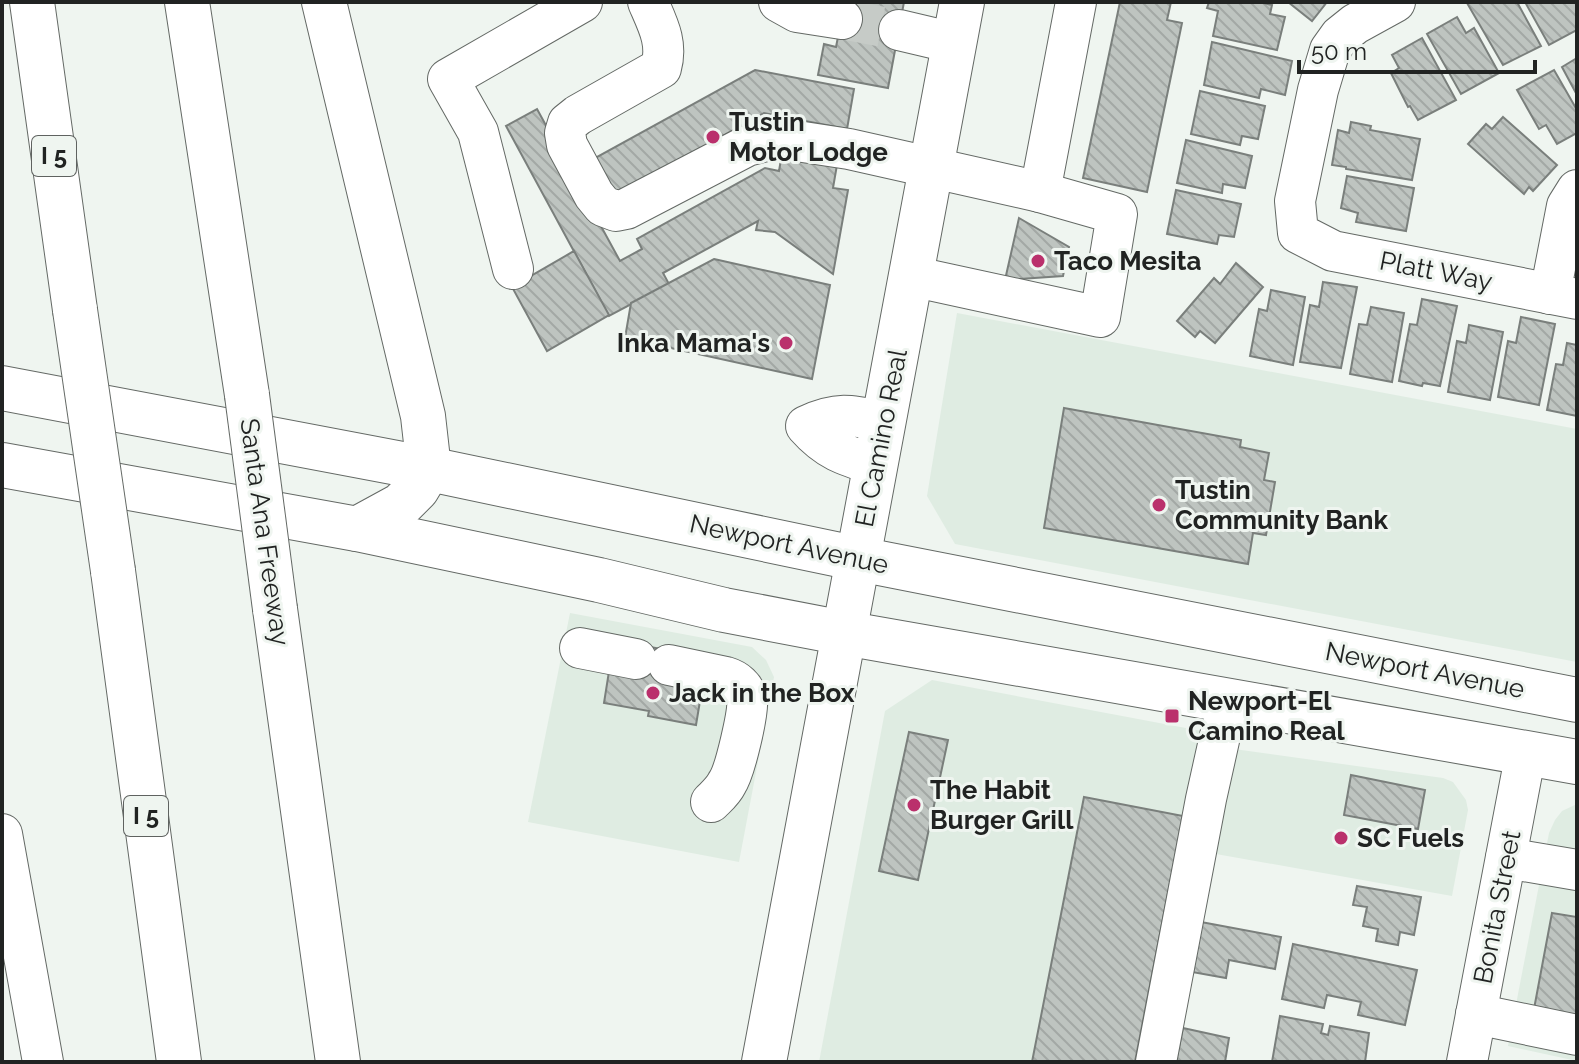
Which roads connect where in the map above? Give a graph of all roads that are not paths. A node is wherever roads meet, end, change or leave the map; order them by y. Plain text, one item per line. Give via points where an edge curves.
1 (32, 2) edge
2 (187, 2) edge
3 (324, 2) edge
4 (648, 2) edge
5 (779, 2) edge
6 (1076, 2) edge
7 (1395, 2) edge
8 (578, 3) edge
9 (842, 19) tunnel mouth
10 (958, 22) edge
11 (899, 30) tunnel mouth
12 (931, 169) junction
13 (1577, 190) edge
14 (1040, 192) junction
15 (513, 269) dead end
16 (911, 276) junction
17 (1563, 296) edge
18 (2, 388) edge
19 (884, 422) junction
20 (2, 465) edge
21 (876, 465) junction
22 (429, 469) junction
23 (357, 529) junction
24 (859, 559) junction
25 (844, 633) junction
26 (1254, 637) junction
27 (580, 648) dead end
28 (1577, 700) edge
29 (1242, 704) junction
30 (1526, 752) junction
31 (1577, 762) edge
32 (711, 802) dead end
33 (2, 834) edge
34 (1506, 858) junction
35 (1577, 870) edge
36 (1476, 1014) junction
37 (1577, 1035) edge
38 (43, 1062) edge
39 (179, 1062) edge
40 (338, 1062) edge
41 (764, 1062) edge
42 (1156, 1062) edge
43 (1467, 1062) edge

1 - 39 main road, I 5, bridge
2 - 40 main road, Santa Ana Freeway, bridge
3 - 22 main road via 423,416
4 - 12 street via 663,38 661,68 578,115 565,133 603,206 626,209 747,146 777,138
5 - 9 street via 797,12
6 - 14 street
7 - 17 street, Platt Way via 1355,24 1330,50 1295,201 1298,233 1333,251
8 - 15 street via 448,79 478,132
10 - 11 street
10 - 12 main road, El Camino Real
12 - 14 street
12 - 16 main road, El Camino Real
13 - 17 street via 1567,206
14 - 16 street via 1117,214 1100,317
16 - 19 main road, El Camino Real
18 - 22 main road, Newport Avenue
19 - 21 main road, El Camino Real
19 - 21 street via 848,414 806,426 842,455
20 - 23 main road
21 - 24 main road, El Camino Real
22 - 23 main road via 401,505
22 - 24 main road, Newport Avenue
23 - 25 main road
24 - 25 main road, El Camino Real
24 - 26 main road, Newport Avenue
25 - 29 main road
25 - 41 main road, El Camino Real
26 - 28 main road, Newport Avenue
26 - 29 main road
27 - 32 street via 735,680 743,688 746,715 731,777
29 - 30 main road
29 - 42 street via 1222,727
30 - 31 main road
30 - 34 street, Bonita Street
33 - 38 street
34 - 35 street
34 - 36 street, Bonita Street
36 - 37 street
36 - 43 street, Bonita Street

